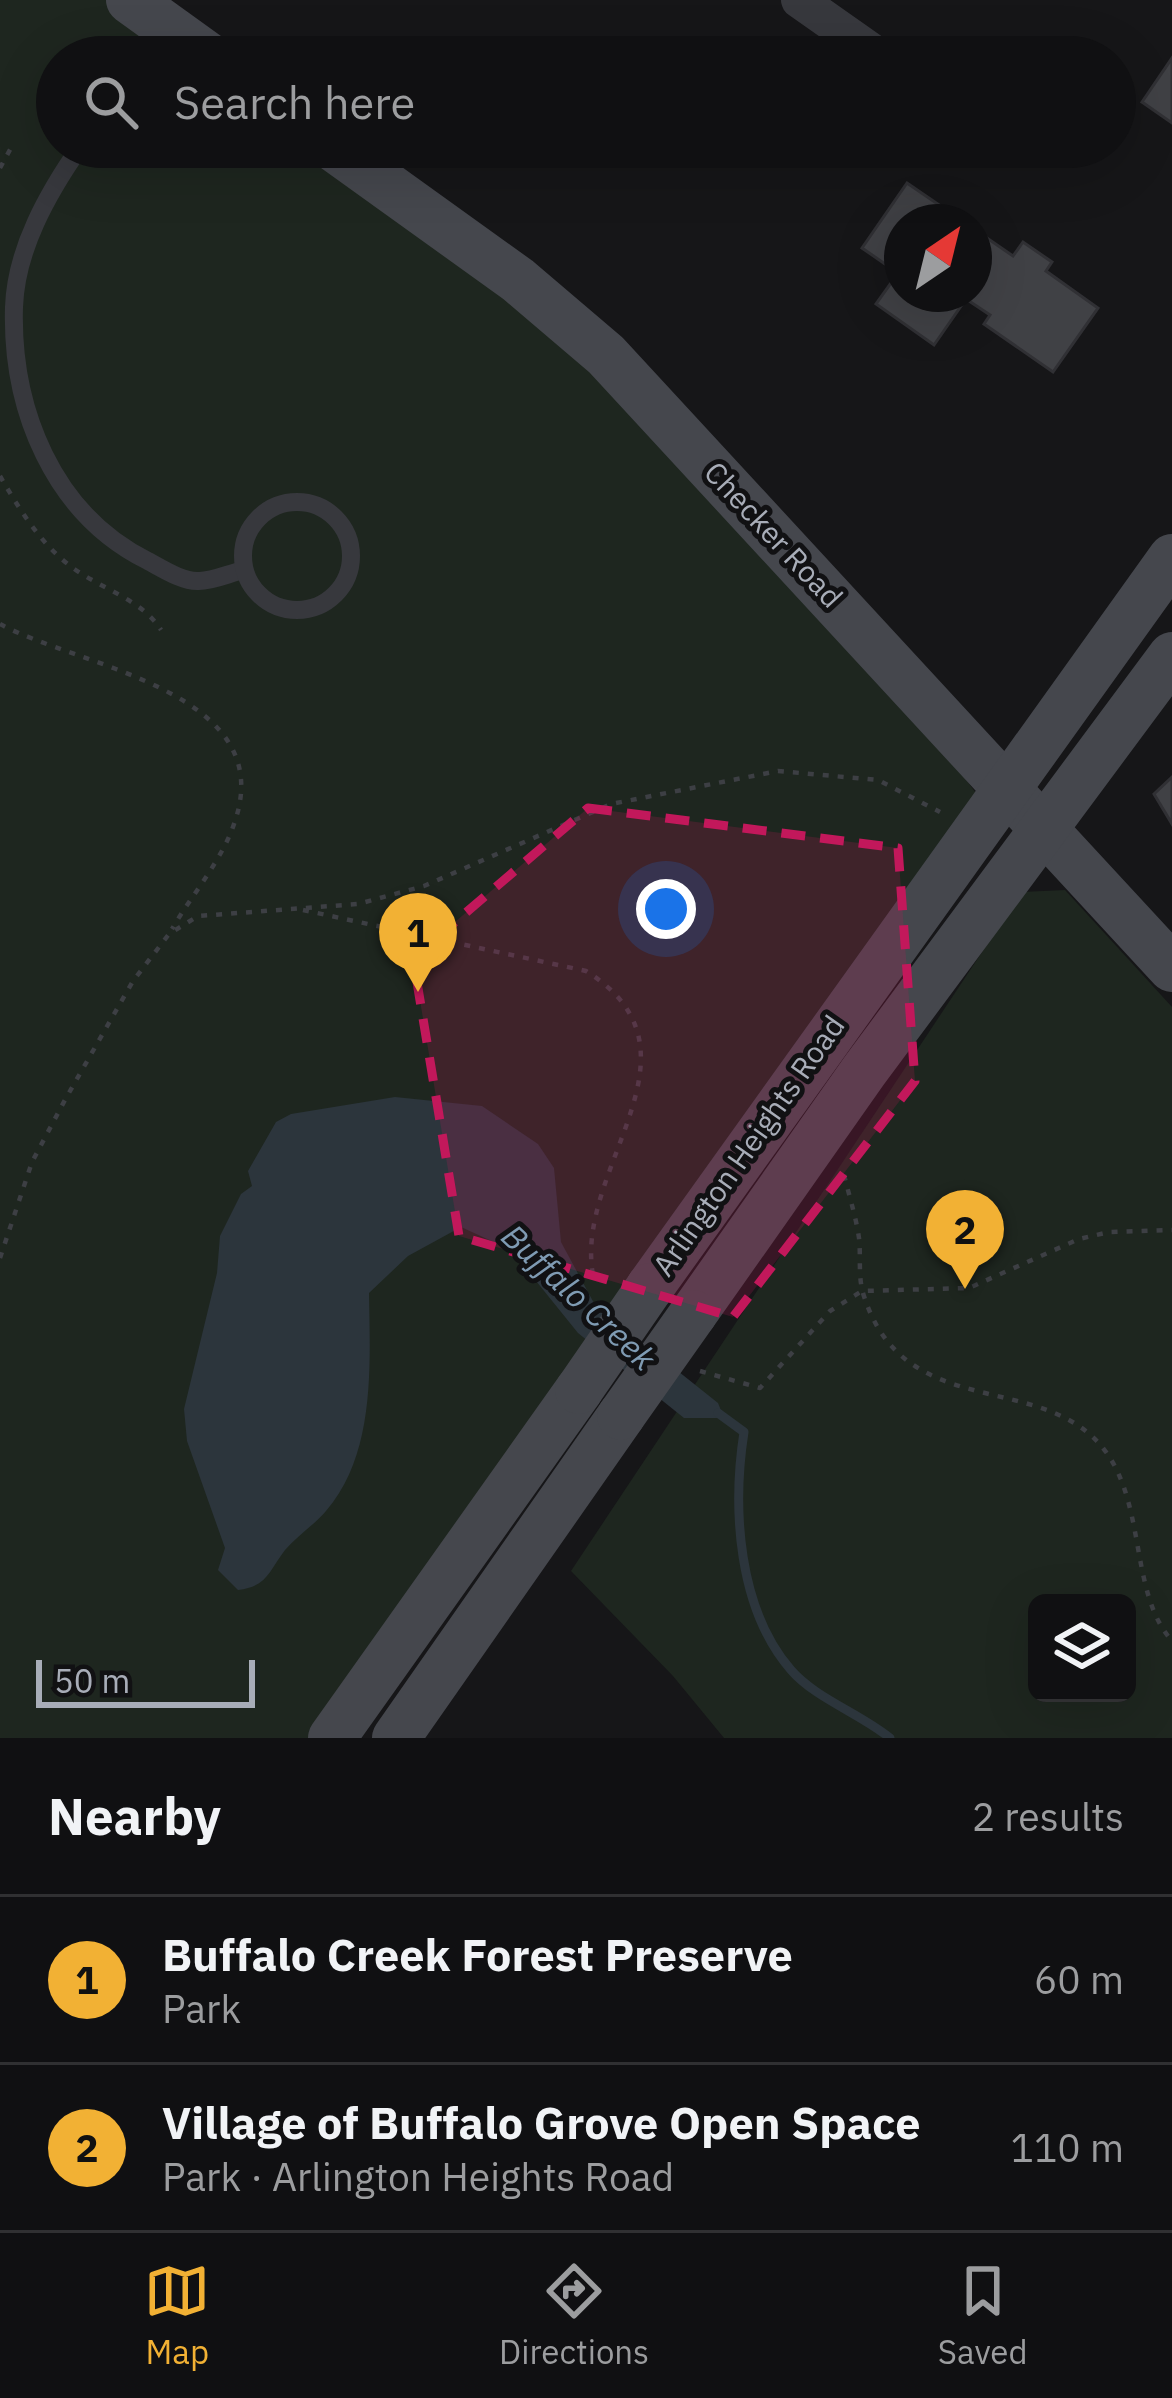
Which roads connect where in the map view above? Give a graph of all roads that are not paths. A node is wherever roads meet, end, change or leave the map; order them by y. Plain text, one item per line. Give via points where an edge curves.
1 (799, 0) edge
2 (850, 36) edge
3 (67, 168) edge
4 (363, 168) edge
5 (1172, 558) edge
6 (244, 570) junction
7 (1172, 656) edge
8 (1006, 793) junction
9 (1046, 831) junction
10 (1172, 968) edge
11 (332, 1738) edge
12 (395, 1738) edge

1 - 2 street
3 - 6 lane via 42,208 14,303 27,418 42,454 69,496 134,554 197,582
4 - 8 main road, Checker Road via 606,355
5 - 8 main road, Arlington Heights Road
6 - 6 lane via 280,608 316,608 344,585 352,550 336,518 292,501 252,524
7 - 9 main road, Arlington Heights Road
8 - 9 main road, Checker Road
8 - 11 main road, Arlington Heights Road, bridge
9 - 10 main road, Checker Road
9 - 12 main road, Arlington Heights Road, bridge via 864,1071

